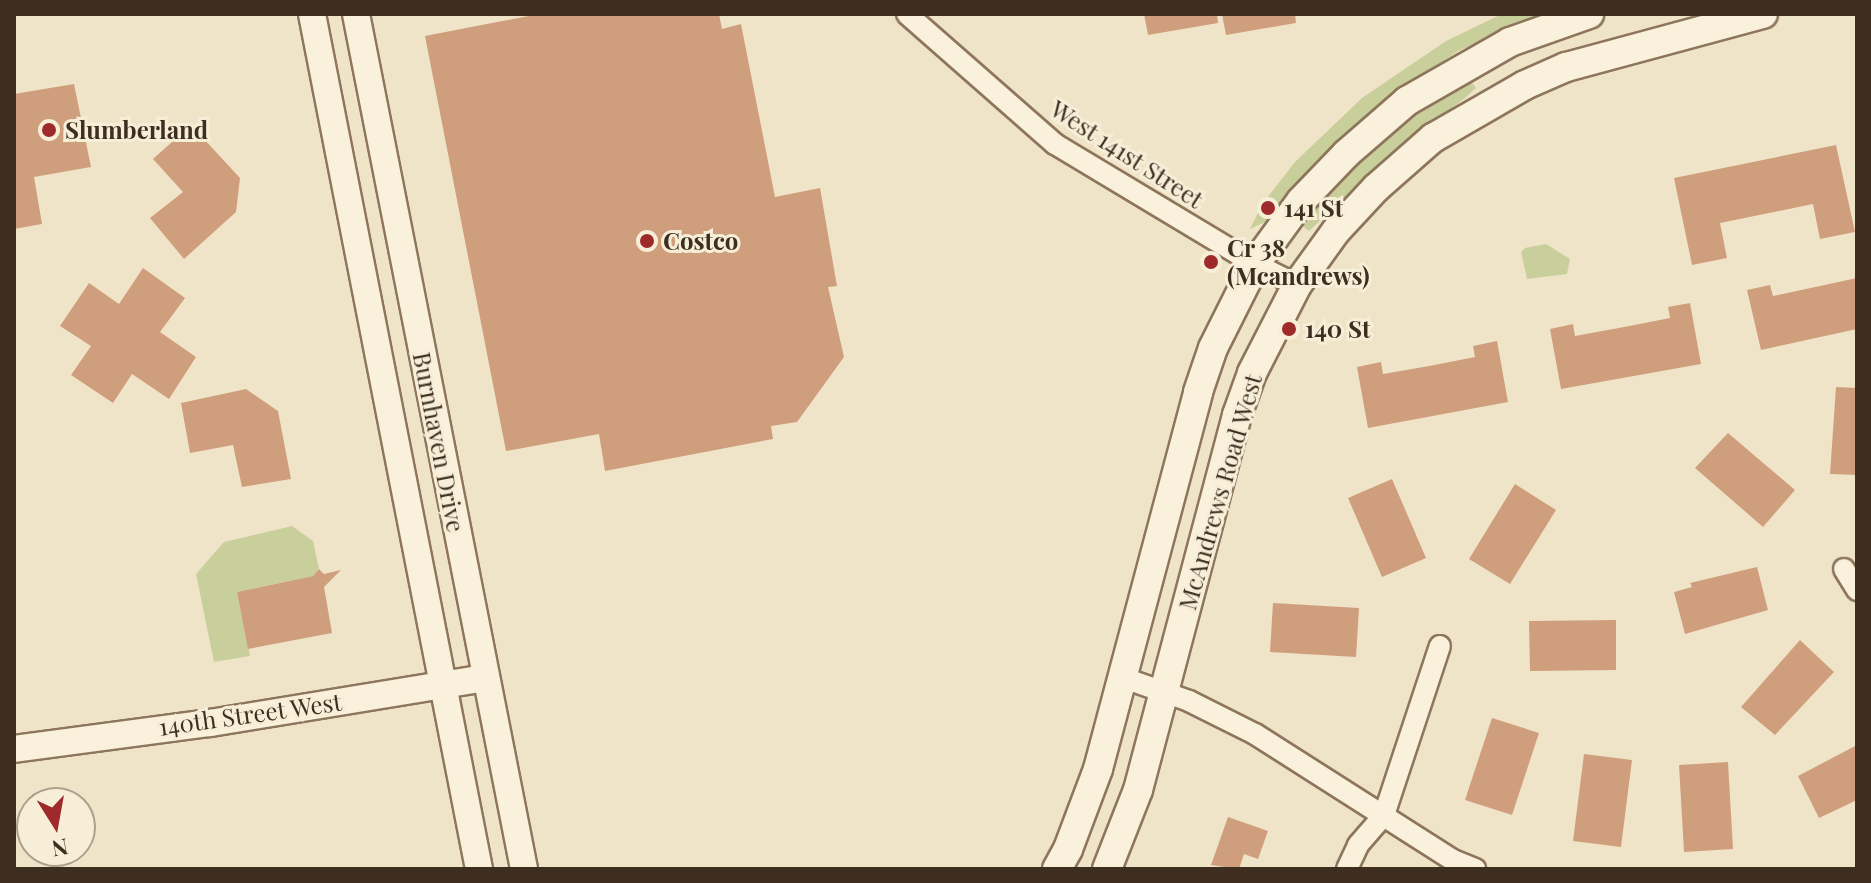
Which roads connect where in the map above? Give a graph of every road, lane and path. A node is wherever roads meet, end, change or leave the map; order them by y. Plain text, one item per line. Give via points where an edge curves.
1 (312, 14) edge
2 (356, 14) edge
3 (907, 14) edge
4 (1589, 14) edge
5 (1763, 14) edge
6 (1255, 264) junction
7 (1297, 285) junction
8 (1844, 569) dead end
9 (1857, 590) edge
10 (1440, 646) dead end
11 (1121, 677) junction
12 (485, 678) junction
13 (442, 683) junction
14 (1165, 692) junction
15 (14, 749) edge
16 (1384, 815) junction
17 (479, 869) edge
18 (524, 869) edge
19 (1057, 869) edge
20 (1107, 869) edge
21 (1347, 869) edge
22 (1475, 869) edge

1 - 13 street, Burnhaven Drive
2 - 12 street, Burnhaven Drive
3 - 6 street, West 141st Street via 1055,144
4 - 6 main road, McAndrews Road West via 1510,42 1407,101 1301,201
5 - 7 main road, McAndrews Road West via 1566,67 1484,106 1433,138 1376,188
6 - 7 street, West 141st Street
6 - 11 main road, McAndrews Road West via 1213,348 1198,392
7 - 14 main road, McAndrews Road West via 1271,330 1237,415
8 - 9 street
10 - 16 street
11 - 14 street
11 - 19 main road, McAndrews Road West via 1084,810
12 - 13 street, 140th Street West
12 - 18 street, Burnhaven Drive
13 - 15 street, 140th Street West via 210,723
13 - 17 street, Burnhaven Drive
14 - 16 street via 1255,734
14 - 20 main road, McAndrews Road West via 1138,790
16 - 21 street via 1358,845
16 - 22 street

